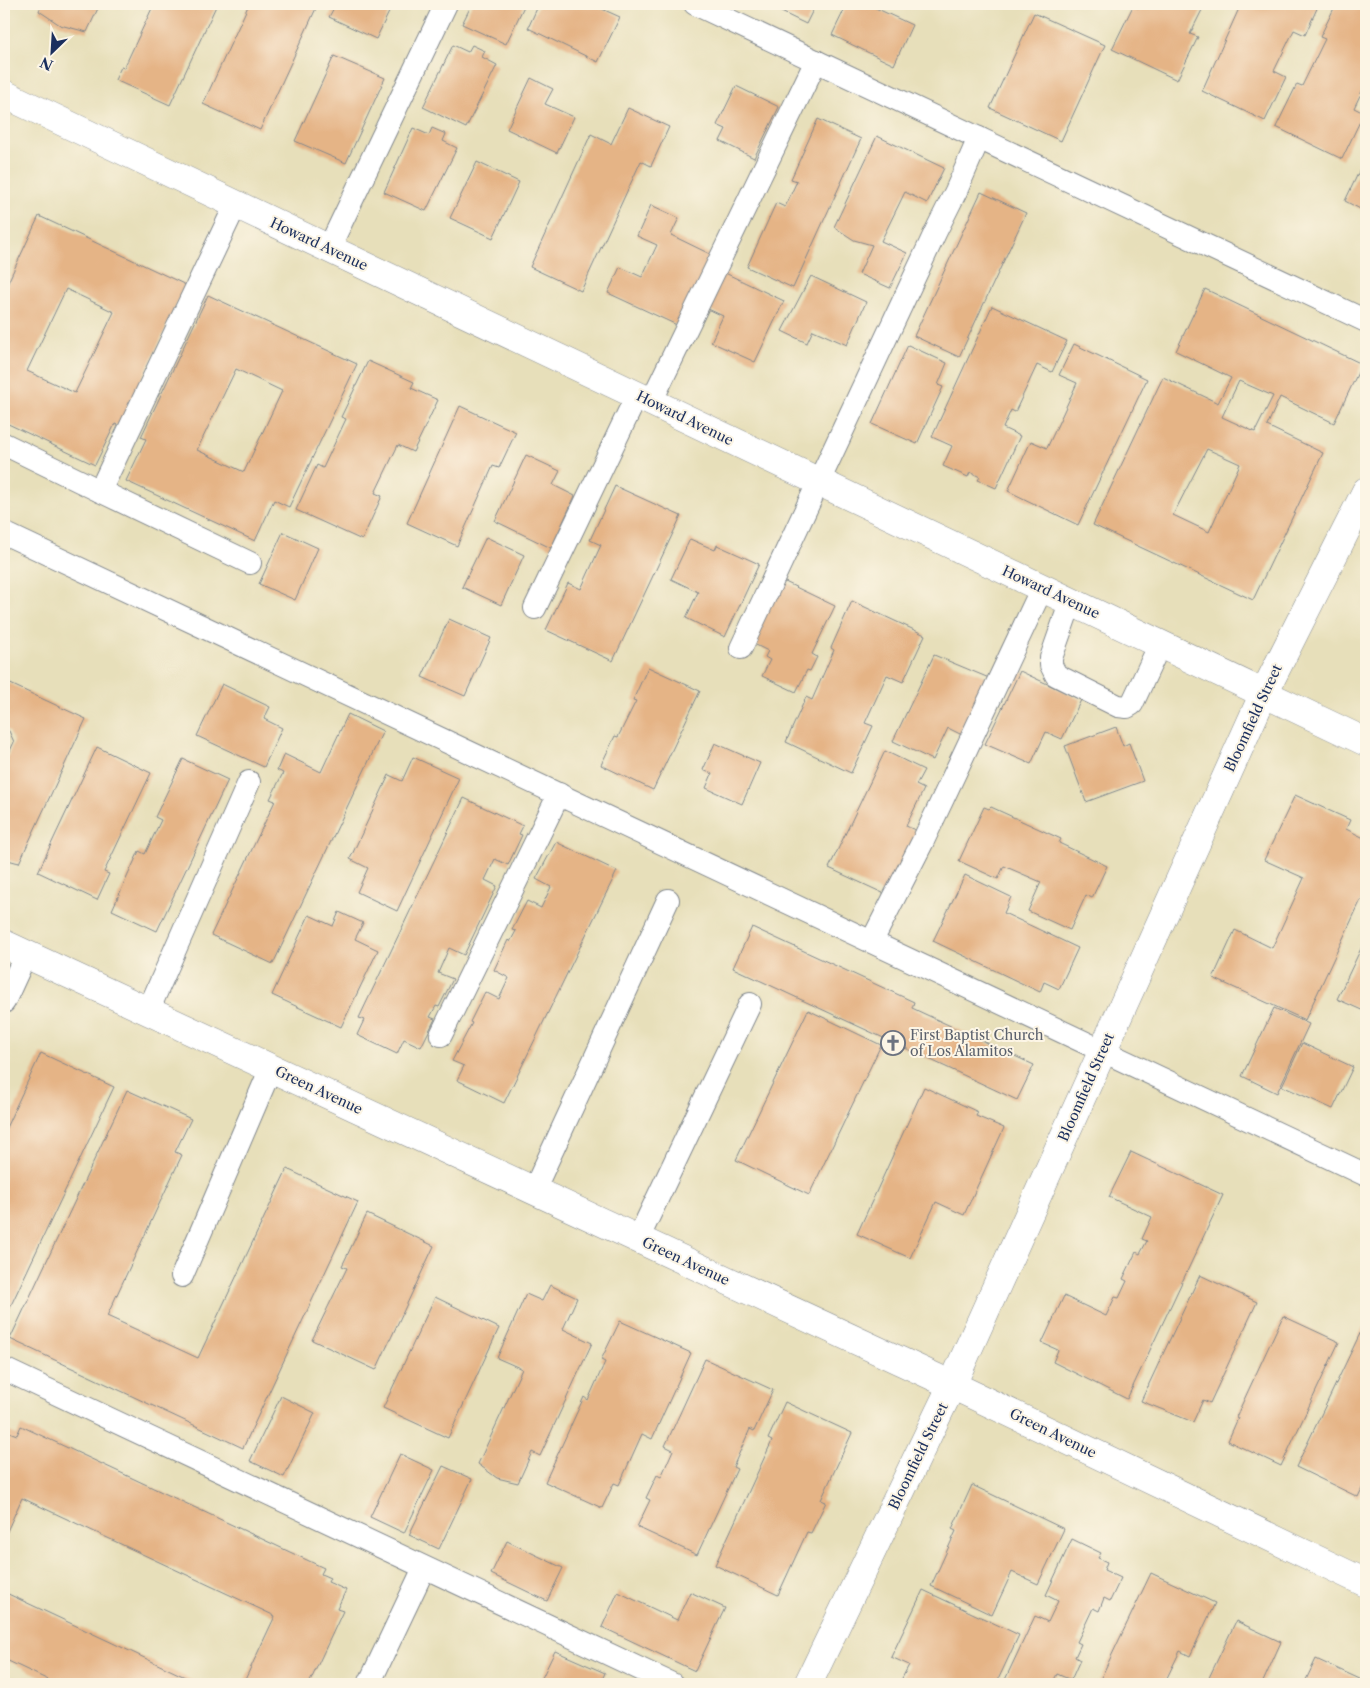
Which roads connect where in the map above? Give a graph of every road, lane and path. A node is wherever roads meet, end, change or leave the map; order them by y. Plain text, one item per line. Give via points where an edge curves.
1 (446, 4) edge
2 (695, 4) edge
3 (816, 61) junction
4 (4, 94) edge
5 (979, 138) junction
6 (236, 204) junction
7 (329, 248) junction
8 (1366, 320) edge
9 (644, 398) junction
10 (4, 444) edge
11 (820, 482) junction
12 (100, 491) junction
13 (1366, 491) edge
14 (4, 533) edge
15 (250, 563) dead end
16 (1042, 588) junction
17 (1071, 602) junction
18 (535, 608) dead end
19 (1160, 644) junction
20 (741, 648) dead end
21 (1264, 693) junction
22 (1366, 742) edge
23 (249, 782) dead end
24 (559, 794) junction
25 (668, 900) dead end
26 (872, 941) junction
27 (15, 949) edge
28 (4, 1002) edge
29 (750, 1004) dead end
30 (148, 1011) junction
31 (441, 1035) dead end
32 (1103, 1050) junction
33 (271, 1068) junction
34 (1366, 1175) edge
35 (534, 1190) junction
36 (638, 1239) junction
37 (182, 1276) dead end
38 (4, 1369) edge
39 (952, 1384) junction
40 (424, 1568) junction
41 (1366, 1584) edge
42 (369, 1684) edge
43 (672, 1684) edge
44 (808, 1684) edge

1 - 7 lane
2 - 3 lane
3 - 5 lane
3 - 9 lane
4 - 6 street, Howard Avenue
5 - 8 lane
5 - 11 lane
6 - 7 street, Howard Avenue
6 - 12 lane
7 - 9 street, Howard Avenue
9 - 11 street, Howard Avenue
9 - 18 lane
10 - 12 lane
11 - 16 street, Howard Avenue
11 - 20 lane
12 - 15 lane
13 - 21 street, Bloomfield Street
14 - 24 lane
16 - 17 street, Howard Avenue
16 - 26 lane via 936,814
17 - 19 street, Howard Avenue
17 - 19 lane via 1051,665 1056,675 1118,706 1132,704
19 - 21 street, Howard Avenue
21 - 22 street, Howard Avenue
21 - 32 street, Bloomfield Street
23 - 30 lane
24 - 26 lane
24 - 31 lane
25 - 35 lane
26 - 32 lane
27 - 28 lane
27 - 30 street, Green Avenue
29 - 36 lane
30 - 33 street, Green Avenue
32 - 34 lane
32 - 39 street, Bloomfield Street
33 - 35 street, Green Avenue
33 - 37 lane
35 - 36 street, Green Avenue
36 - 39 street, Green Avenue
38 - 40 lane
39 - 41 street, Green Avenue
39 - 44 street, Bloomfield Street
40 - 42 lane
40 - 43 lane

